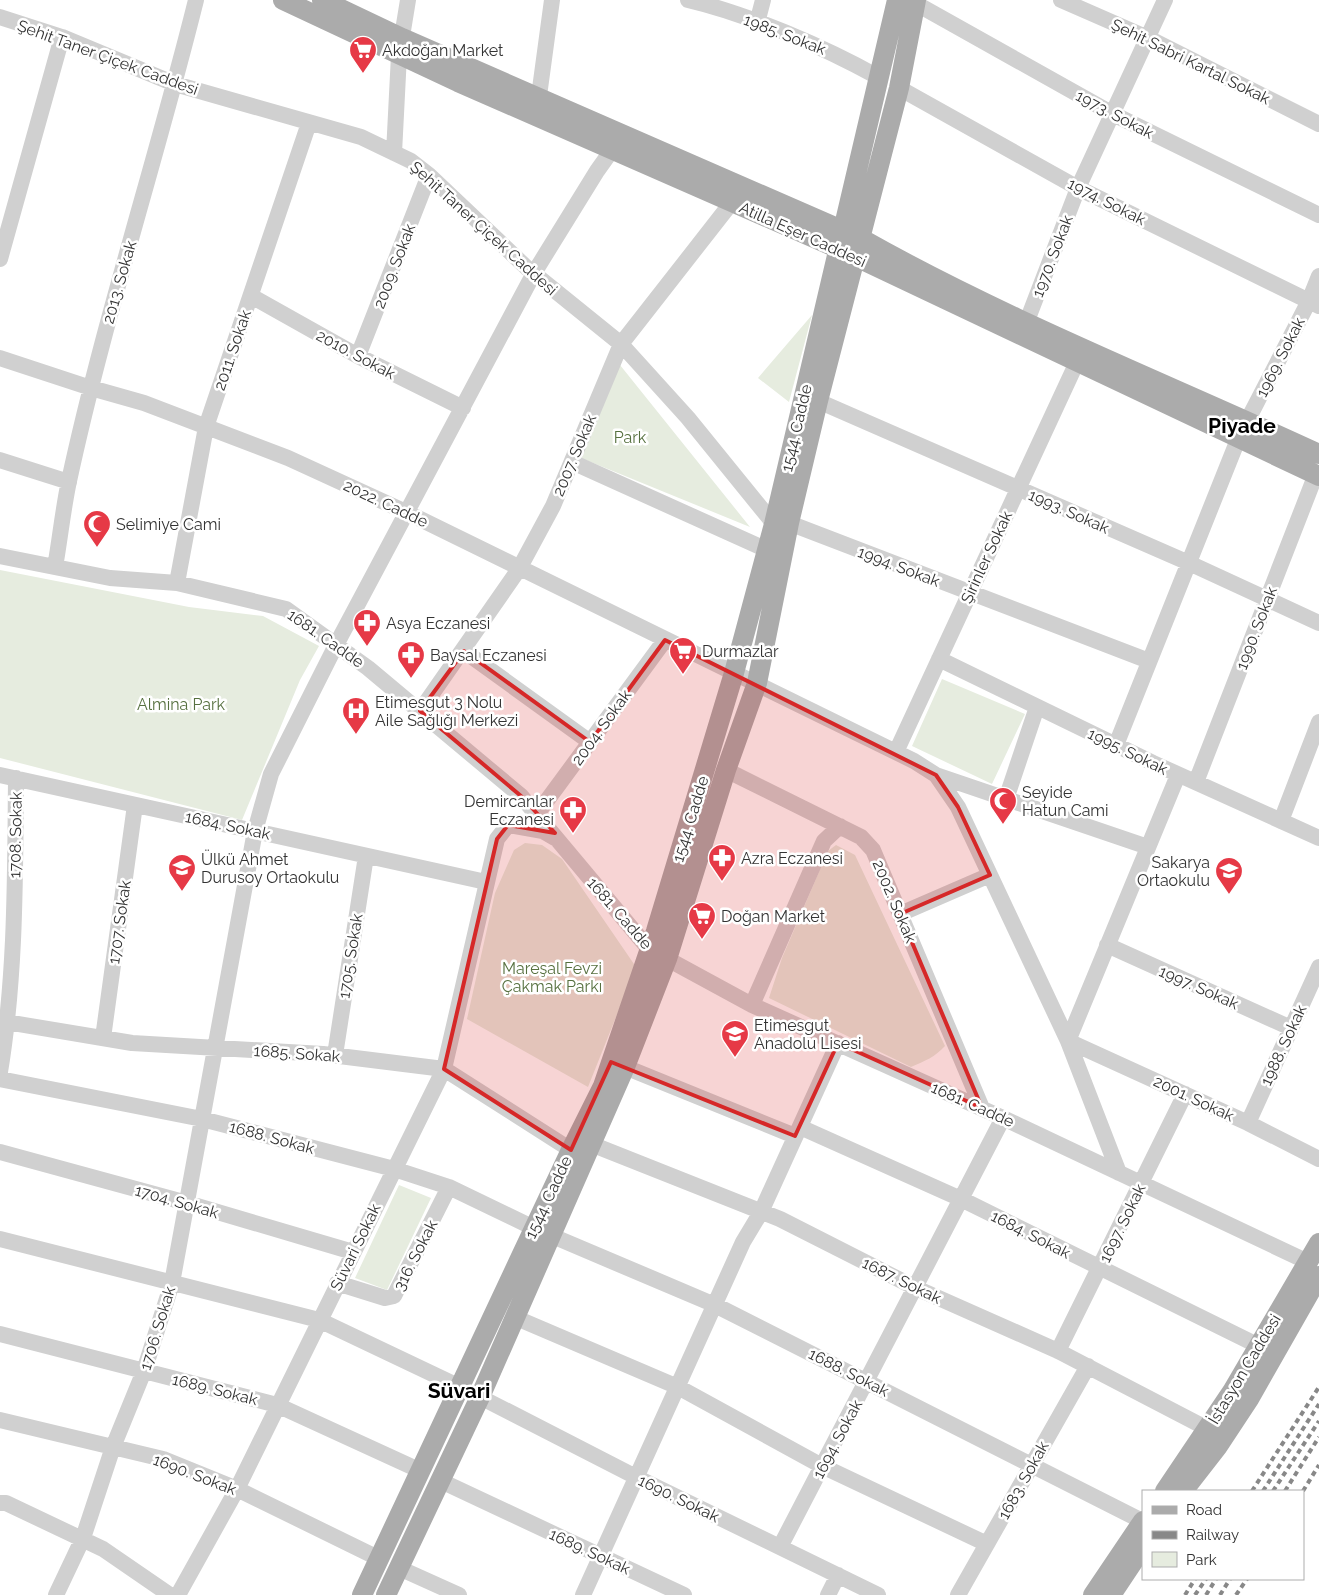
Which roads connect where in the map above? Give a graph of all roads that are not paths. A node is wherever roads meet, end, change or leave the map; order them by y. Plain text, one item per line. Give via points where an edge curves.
1 (196, 0) edge
2 (283, 0) edge
3 (322, 0) edge
4 (408, 0) edge
5 (552, 0) edge
6 (688, 0) edge
7 (763, 0) edge
8 (1061, 0) edge
9 (1165, 0) edge
10 (909, 1) edge
11 (0, 17) edge
12 (757, 23) junction
13 (62, 37) junction
14 (1148, 38) junction
15 (400, 46) junction
16 (878, 76) junction
17 (175, 84) junction
18 (899, 88) junction
19 (539, 96) junction
20 (1112, 114) junction
21 (310, 122) junction
22 (1319, 124) edge
23 (612, 150) junction
24 (394, 153) junction
25 (429, 175) junction
26 (1078, 188) junction
27 (732, 202) junction
28 (1319, 215) edge
29 (860, 238) junction
30 (839, 239) junction
31 (856, 257) junction
32 (0, 259) edge
33 (534, 273) junction
34 (1319, 276) edge
35 (251, 296) junction
36 (1314, 303) edge
37 (1026, 321) junction
38 (621, 344) junction
39 (358, 356) junction
40 (0, 358) edge
41 (1076, 362) junction
42 (91, 388) junction
43 (818, 401) junction
44 (463, 408) junction
45 (206, 427) junction
46 (1243, 429) junction
47 (1319, 454) edge
48 (0, 460) edge
49 (572, 462) junction
50 (1318, 475) edge
51 (69, 482) junction
52 (1018, 489) junction
53 (408, 513) junction
54 (781, 524) junction
55 (768, 550) junction
56 (0, 556) edge
57 (1189, 563) junction
58 (55, 567) junction
59 (519, 569) junction
60 (177, 583) junction
61 (970, 593) junction
62 (1267, 599) junction
63 (1319, 623) edge
64 (665, 640) junction
65 (336, 645) junction
66 (464, 650) junction
67 (939, 659) junction
68 (1149, 661) junction
69 (734, 673) junction
70 (757, 684) junction
71 (1037, 707) junction
72 (420, 711) junction
73 (1319, 722) edge
74 (590, 742) junction
75 (1116, 745) junction
76 (896, 752) junction
77 (726, 770) junction
78 (936, 775) junction
79 (1178, 775) junction
80 (8, 777) edge
81 (1196, 782) junction
82 (1006, 799) junction
83 (135, 805) junction
84 (537, 814) junction
85 (1281, 821) junction
86 (840, 826) junction
87 (255, 831) junction
88 (1319, 838) edge
89 (557, 840) junction
90 (1148, 847) junction
91 (366, 856) junction
92 (990, 875) junction
93 (7, 882) edge
94 (486, 882) junction
95 (900, 914) junction
96 (1107, 945) junction
97 (649, 949) junction
98 (667, 959) junction
99 (1319, 967) edge
100 (752, 1005) junction
101 (4, 1022) edge
102 (1291, 1028) junction
103 (103, 1038) junction
104 (1068, 1041) junction
105 (838, 1044) junction
106 (215, 1048) junction
107 (335, 1055) junction
108 (625, 1067) junction
109 (444, 1069) junction
110 (0, 1072) edge
111 (0, 1079) edge
112 (1185, 1094) junction
113 (982, 1108) junction
114 (1003, 1118) junction
115 (202, 1119) junction
116 (1248, 1123) junction
117 (798, 1131) junction
118 (591, 1144) junction
119 (571, 1150) junction
120 (0, 1152) edge
121 (1319, 1159) edge
122 (394, 1169) junction
123 (1118, 1172) junction
124 (1142, 1183) junction
125 (449, 1187) junction
126 (961, 1199) junction
127 (187, 1203) junction
128 (761, 1212) junction
129 (542, 1231) junction
130 (0, 1239) edge
131 (1319, 1243) edge
132 (353, 1252) junction
133 (1100, 1268) junction
134 (1313, 1269) edge
135 (172, 1283) junction
136 (337, 1283) junction
137 (916, 1288) junction
138 (715, 1305) junction
139 (514, 1317) junction
140 (319, 1320) junction
141 (0, 1334) edge
142 (1259, 1346) junction
143 (1058, 1351) junction
144 (1088, 1366) junction
145 (144, 1371) junction
146 (867, 1381) junction
147 (460, 1387) junction
148 (678, 1387) junction
149 (480, 1397) junction
150 (277, 1405) junction
151 (0, 1420) edge
152 (1208, 1429) junction
153 (113, 1447) junction
154 (1032, 1465) junction
155 (822, 1466) junction
156 (421, 1471) junction
157 (638, 1478) junction
158 (441, 1481) junction
159 (236, 1489) junction
160 (1166, 1490) edge
161 (1184, 1490) edge
162 (0, 1503) edge
163 (1142, 1521) edge
164 (83, 1538) junction
165 (987, 1544) junction
166 (780, 1547) junction
167 (1142, 1548) edge
168 (601, 1556) junction
169 (380, 1558) junction
170 (399, 1568) junction
171 (838, 1575) junction
172 (56, 1595) edge
173 (170, 1595) edge
174 (178, 1595) edge
175 (362, 1595) edge
176 (386, 1595) edge
177 (458, 1595) edge
178 (583, 1595) edge
179 (684, 1595) edge
180 (828, 1595) edge
181 (878, 1595) edge
182 (958, 1595) edge
183 (1093, 1595) edge
184 (1112, 1595) edge

1 - 17 street, 2013. Sokak
2 - 15 main road, Atilla Eşer Caddesi
3 - 15 main road, Atilla Eşer Caddesi
4 - 15 street
5 - 19 street
6 - 12 street, 1985. Sokak
7 - 12 street
8 - 14 street, Şehit Sabri Kartal Sokak
9 - 14 street, 1970. Sokak
10 - 16 main road, 1544. Cadde
10 - 18 main road, 1544. Cadde
10 - 20 street, 1973. Sokak
11 - 13 street, Şehit Taner Çiçek Caddesi
12 - 16 street, 1985. Sokak via 844,58
13 - 17 street, Şehit Taner Çiçek Caddesi
13 - 32 street
14 - 20 street, 1970. Sokak
14 - 22 street, Şehit Sabri Kartal Sokak
15 - 19 main road, Atilla Eşer Caddesi
15 - 23 main road, Atilla Eşer Caddesi
15 - 24 street
16 - 30 main road, 1544. Cadde
17 - 21 street, Şehit Taner Çiçek Caddesi
17 - 42 street, 2013. Sokak
18 - 26 street, 1974. Sokak
18 - 29 main road, 1544. Cadde
19 - 30 main road, Atilla Eşer Caddesi
20 - 26 street, 1970. Sokak
20 - 28 street, 1973. Sokak
21 - 24 street, Şehit Taner Çiçek Caddesi via 361,137
21 - 35 street, 2011. Sokak
23 - 27 main road, Atilla Eşer Caddesi
23 - 33 street, 1706. Sokak
24 - 25 street, Şehit Taner Çiçek Caddesi
25 - 33 street, Şehit Taner Çiçek Caddesi
25 - 39 street, 2009. Sokak
26 - 36 street, 1974. Sokak
26 - 37 street, 1970. Sokak
27 - 30 main road, Atilla Eşer Caddesi
27 - 38 street, 2007. Sokak
29 - 30 main road, Atilla Eşer Caddesi
29 - 31 main road, 1544. Cadde
29 - 37 main road, Atilla Eşer Caddesi via 902,262
30 - 31 main road, Atilla Eşer Caddesi
30 - 54 main road, 1544. Cadde
31 - 41 main road, Atilla Eşer Caddesi
31 - 43 main road, 1544. Cadde
33 - 38 street, Şehit Taner Çiçek Caddesi
33 - 44 street, 1706. Sokak
34 - 36 street, 1969. Sokak
35 - 39 street, 2010. Sokak
35 - 45 street, 2011. Sokak
36 - 46 street, 1969. Sokak
37 - 46 main road, Atilla Eşer Caddesi
38 - 49 street, 2007. Sokak
38 - 54 street, Şehit Taner Çiçek Caddesi
39 - 44 street, 2010. Sokak
40 - 42 street, 2022. Cadde
41 - 46 main road, Atilla Eşer Caddesi
41 - 52 street, Şirinler Sokak
42 - 45 street, 2022. Cadde via 144,403
42 - 51 street, 2013. Sokak
43 - 52 street, 1993. Sokak
43 - 54 main road, 1544. Cadde
44 - 53 street, 1706. Sokak
45 - 53 street, 2022. Cadde via 288,458
45 - 60 street, 2011. Sokak
46 - 47 main road, Atilla Eşer Caddesi
46 - 50 main road, Atilla Eşer Caddesi
46 - 57 street, 1969. Sokak
48 - 51 street
49 - 55 street
49 - 59 street, 2007. Sokak
50 - 62 street, 1990. Sokak
51 - 58 street, 2013. Sokak
52 - 57 street, 1993. Sokak
52 - 61 street, Şirinler Sokak
53 - 59 street, 2022. Cadde
53 - 65 street, 1706. Sokak
54 - 55 main road, 1544. Cadde
54 - 61 street, 1994. Sokak
54 - 70 main road, 1544. Cadde
55 - 69 main road, 1544. Cadde
56 - 58 street, 1681. Cadde
57 - 62 street, 1993. Sokak
57 - 68 street, 1969. Sokak
58 - 60 street, 1681. Cadde via 110,578
59 - 64 street, 2022. Cadde
59 - 66 street, 2007. Sokak
60 - 65 street, 1681. Cadde via 286,609
61 - 67 street, Şirinler Sokak
61 - 68 street, 1994. Sokak
62 - 63 street, 1993. Sokak
62 - 81 street, 1990. Sokak
64 - 69 street, 2022. Cadde
64 - 74 street, 2004. Sokak
65 - 72 street, 1681. Cadde
65 - 87 street, 1706. Sokak via 271,774
66 - 72 street, 2007. Sokak
66 - 74 street
67 - 71 street, 1995. Sokak
67 - 76 street, Şirinler Sokak
68 - 75 street, 1969. Sokak
69 - 70 street, 2022. Cadde
69 - 97 main road, 1544. Cadde
70 - 76 street, 2022. Cadde
70 - 77 main road, 1544. Cadde
71 - 75 street, 1995. Sokak
71 - 82 street
72 - 84 street, 1681. Cadde via 521,796
73 - 85 street
74 - 84 street, 2004. Sokak
75 - 79 street, 1995. Sokak
76 - 78 street, 2022. Cadde
77 - 86 street, 2002. Sokak
77 - 98 main road, 1544. Cadde
78 - 82 street
78 - 92 street via 958,807
79 - 81 street, 1995. Sokak
79 - 90 street
80 - 83 street, 1684. Sokak
80 - 93 street, 1708. Sokak
81 - 85 street, 1995. Sokak
82 - 90 street
83 - 87 street, 1684. Sokak
83 - 103 street, 1707. Sokak
84 - 89 street, 1681. Cadde
85 - 88 street, 1995. Sokak
86 - 95 street, 2002. Sokak via 861,837 873,850
86 - 100 street via 824,841
87 - 91 street, 1684. Sokak
87 - 106 street, 1706. Sokak
89 - 94 street, Süvari Sokak via 543,831 508,825 497,839
89 - 97 street, 1681. Cadde
90 - 96 street
91 - 94 street, 1684. Sokak
91 - 107 street, 1705. Sokak
92 - 95 street
92 - 104 street
93 - 101 street, 1708. Sokak
94 - 109 street, Süvari Sokak
95 - 113 street, 2002. Sokak
96 - 102 street, 1997. Sokak
96 - 104 street
97 - 98 street, 1681. Cadde
97 - 119 main road, 1544. Cadde via 604,1086
98 - 100 street, 1681. Cadde
98 - 108 main road, 1544. Cadde
99 - 102 street, 1988. Sokak
100 - 105 street, 1681. Cadde
101 - 103 street, 1685. Sokak
101 - 110 street, 1708. Sokak
102 - 116 street, 1988. Sokak
103 - 106 street, 1685. Sokak
104 - 112 street, 2001. Sokak
104 - 123 street
105 - 113 street, 1681. Cadde
105 - 117 street
106 - 107 street, 1685. Sokak
106 - 115 street, 1706. Sokak
107 - 109 street, 1685. Sokak
108 - 117 street, 1684. Sokak
108 - 118 main road, 1544. Cadde
109 - 119 street, 1685. Sokak
109 - 122 street, Süvari Sokak
111 - 115 street, 1688. Sokak
112 - 116 street, 2001. Sokak
112 - 124 street, 1697. Sokak
113 - 114 street, 1681. Cadde
114 - 123 street, 1681. Cadde
114 - 126 street, 1694. Sokak
115 - 122 street, 1688. Sokak
115 - 127 street, 1706. Sokak
116 - 121 street, 2001. Sokak
117 - 126 street, 1684. Sokak
117 - 128 street
118 - 128 street, 1687. Sokak
118 - 129 main road, 1544. Cadde
119 - 129 main road, 1544. Cadde
120 - 127 street, 1704. Sokak
122 - 125 street, 1688. Sokak
122 - 132 street, Süvari Sokak
123 - 124 street, 1681. Cadde
124 - 133 street, 1697. Sokak
124 - 134 street, 1681. Cadde
125 - 129 street, 1688. Sokak
125 - 136 street, 316. Sokak via 394,1296 385,1298
126 - 133 street, 1684. Sokak
126 - 137 street, 1694. Sokak
127 - 132 street, 1704. Sokak
127 - 135 street, 1706. Sokak
128 - 137 street, 1687. Sokak
128 - 138 street
129 - 138 street, 1688. Sokak
129 - 139 main road, 1544. Cadde
129 - 147 main road, 1544. Cadde
130 - 135 street
131 - 134 main road, İstasyon Caddesi
132 - 136 street, Süvari Sokak
133 - 142 street, 1684. Sokak
133 - 143 street, 1697. Sokak
134 - 142 main road, İstasyon Caddesi
134 - 161 main road, İstasyon Caddesi via 1249,1399
135 - 140 street
135 - 145 street, 1706. Sokak
136 - 140 street, Süvari Sokak
137 - 143 street, 1687. Sokak
137 - 146 street, 1694. Sokak
138 - 146 street, 1688. Sokak
138 - 148 street
139 - 148 street
139 - 149 main road, 1544. Cadde
140 - 147 street
140 - 150 street, Süvari Sokak
141 - 145 street, 1689. Sokak
142 - 152 main road, İstasyon Caddesi
143 - 144 street, 1687. Sokak
144 - 152 street, 1687. Sokak
144 - 154 street, 1683. Sokak
145 - 150 street, 1689. Sokak
145 - 153 street, 1706. Sokak
146 - 154 street, 1688. Sokak
146 - 155 street, 1694. Sokak
147 - 156 main road, 1544. Cadde
148 - 155 street
148 - 157 street
149 - 157 street, 1690. Sokak
149 - 158 main road, 1544. Cadde
150 - 156 street, 1689. Sokak
150 - 159 street, Süvari Sokak
151 - 153 street, 1690. Sokak
152 - 160 main road, İstasyon Caddesi
153 - 159 street, 1690. Sokak via 164,1459
153 - 164 street, 1706. Sokak
154 - 163 street, 1688. Sokak
154 - 165 street, 1683. Sokak
155 - 165 street
155 - 166 street, 1694. Sokak
156 - 169 main road, 1544. Cadde
157 - 166 street, 1690. Sokak
157 - 168 street
158 - 168 street, 1689. Sokak
158 - 170 main road, 1544. Cadde
159 - 169 street, 1690. Sokak
159 - 174 street, Süvari Sokak
162 - 164 street
163 - 183 main road
164 - 172 street, 1706. Sokak
164 - 173 street
165 - 182 street, 1683. Sokak
166 - 171 street, 1690. Sokak
167 - 184 main road
168 - 178 street
168 - 179 street, 1689. Sokak
169 - 175 main road, 1544. Cadde
170 - 176 main road, 1544. Cadde
170 - 177 street
171 - 180 street
171 - 181 street, 1690. Sokak

